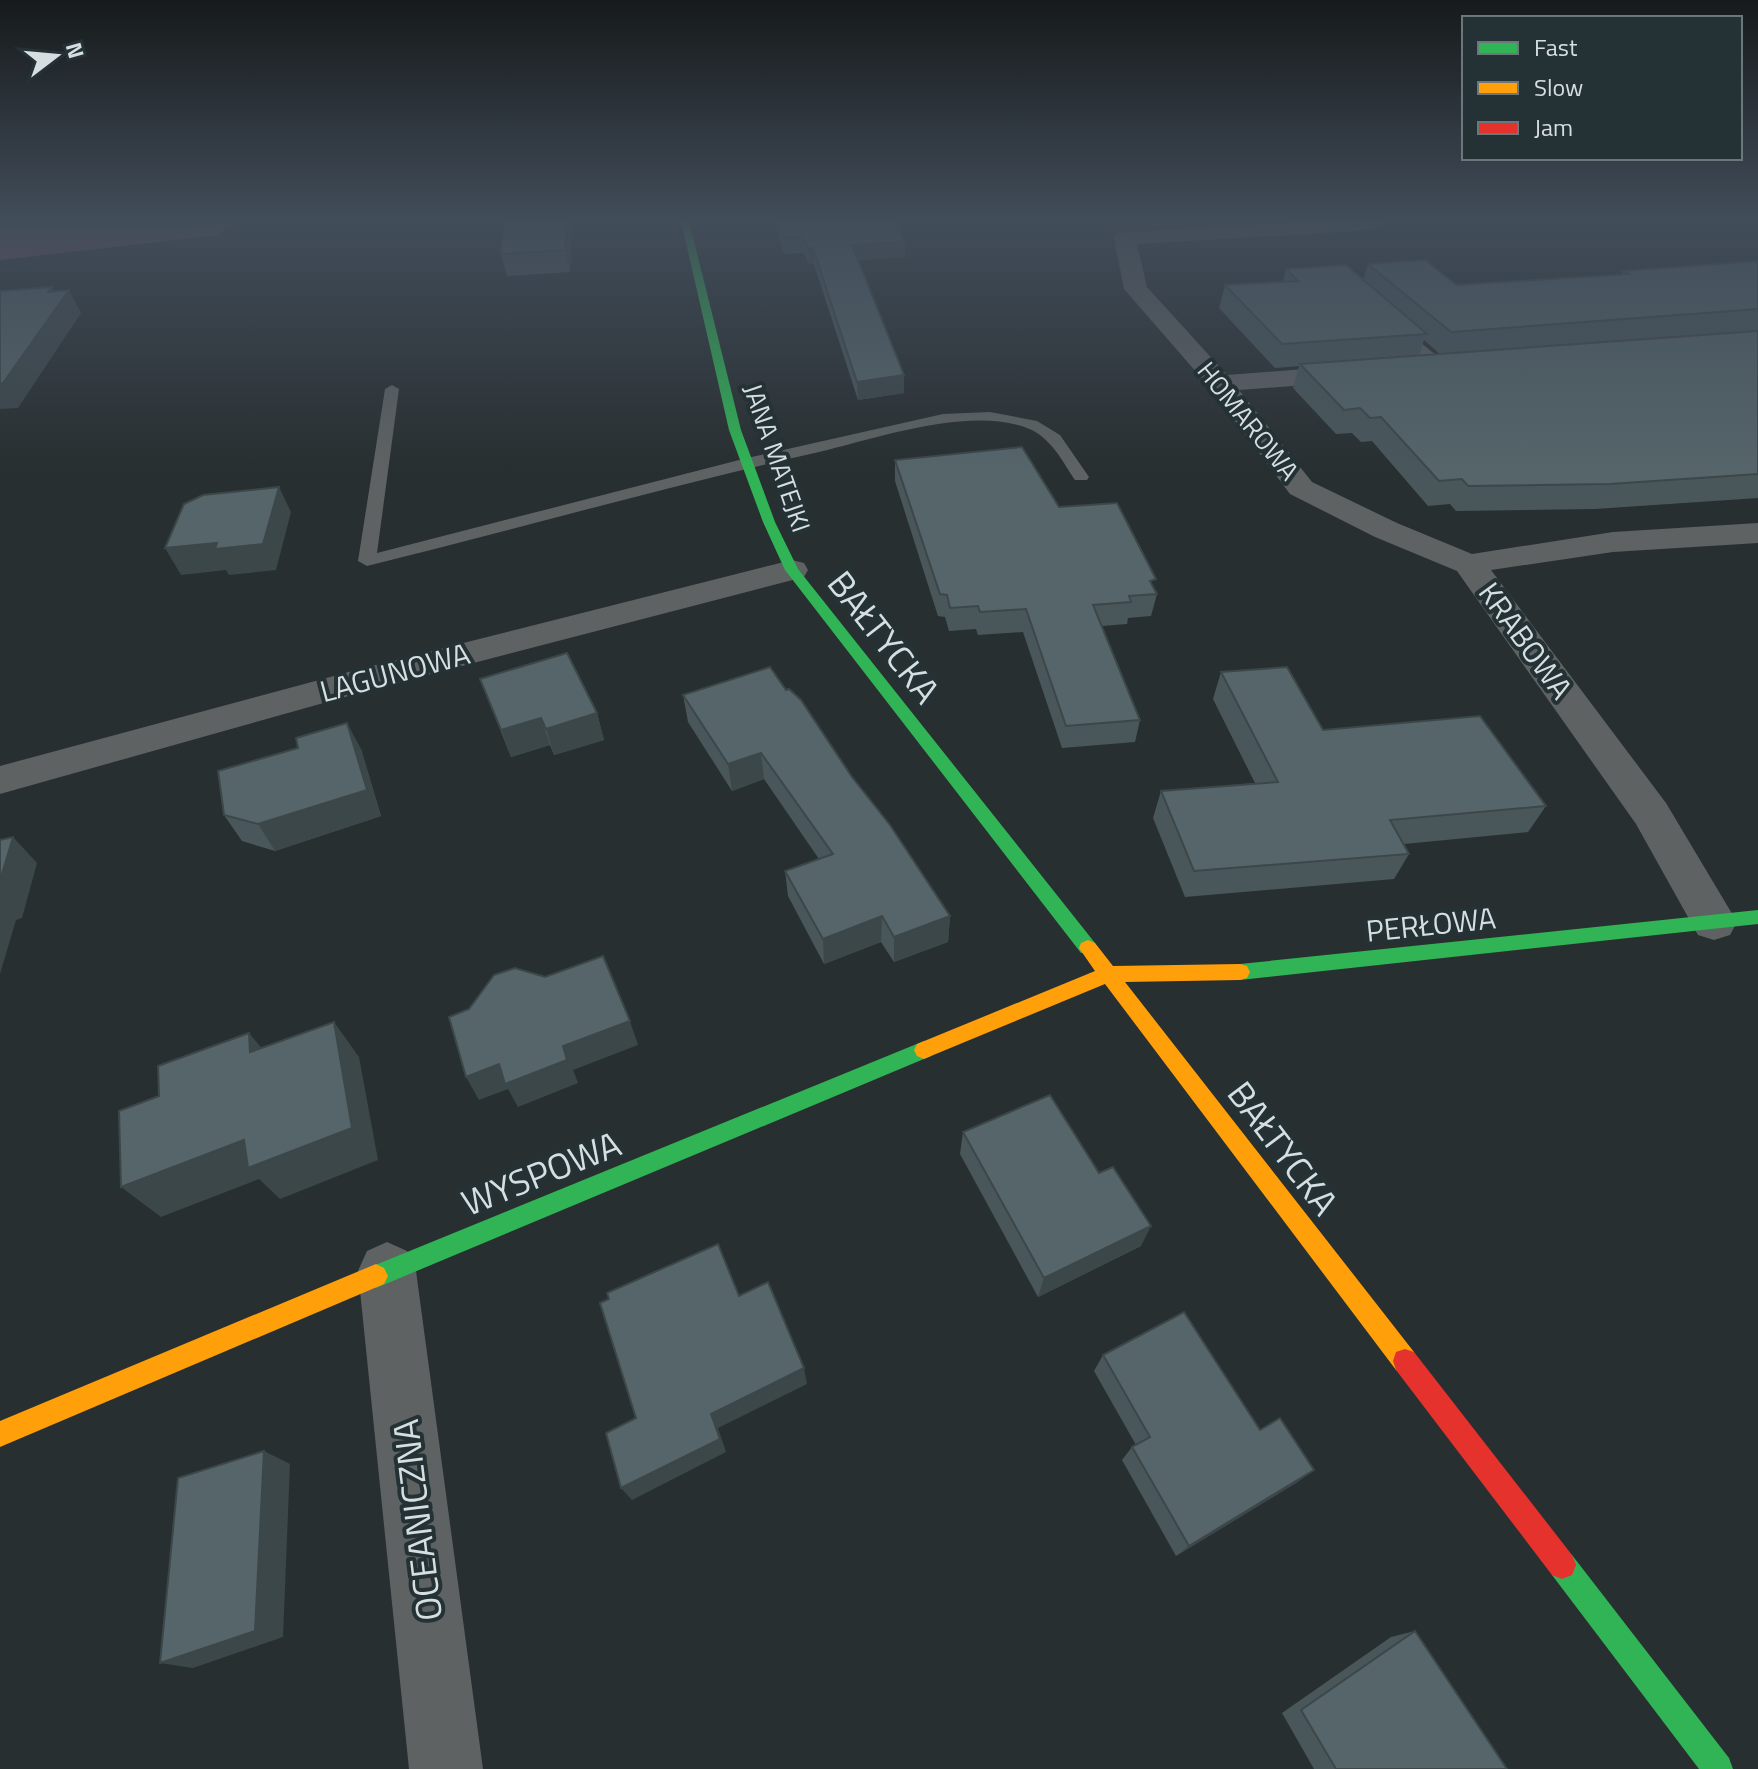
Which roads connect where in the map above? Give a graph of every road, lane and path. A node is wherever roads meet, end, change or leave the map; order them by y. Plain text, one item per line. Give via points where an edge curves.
1 (705, 304) edge
2 (1149, 304) edge
3 (1387, 319) edge
4 (1473, 364) edge
5 (1441, 366) junction
6 (1410, 369) edge
7 (1378, 371) edge
8 (1220, 383) junction
9 (392, 389) dead end
10 (747, 463) junction
11 (1081, 477) dead end
12 (1758, 533) edge
13 (1469, 564) junction
14 (792, 570) junction
15 (0, 780) edge
16 (1758, 917) edge
17 (1714, 922) junction
18 (1109, 974) junction
19 (387, 1271) junction
20 (0, 1434) edge
21 (446, 1769) edge
22 (1718, 1769) edge

1 - 10 street, JANA MATEJKI
2 - 8 street, HOMAROWA
3 - 5 lane
4 - 5 street
5 - 6 street
7 - 8 street
8 - 13 street, HOMAROWA via 1301,488
9 - 10 lane via 367,561
10 - 11 lane via 943,419 990,417 1032,424 1055,438
10 - 14 street, JANA MATEJKI
12 - 13 street, KRABOWA via 1613,542
13 - 17 street, KRABOWA via 1651,814
14 - 15 street, LAGUNOWA
14 - 18 street, BAŁTYCKA
16 - 17 street, PERŁOWA
17 - 18 street, PERŁOWA via 1219,974
18 - 19 street, WYSPOWA
18 - 22 street, BAŁTYCKA
19 - 20 street, WYSPOWA
19 - 21 street, OCEANICZNA

